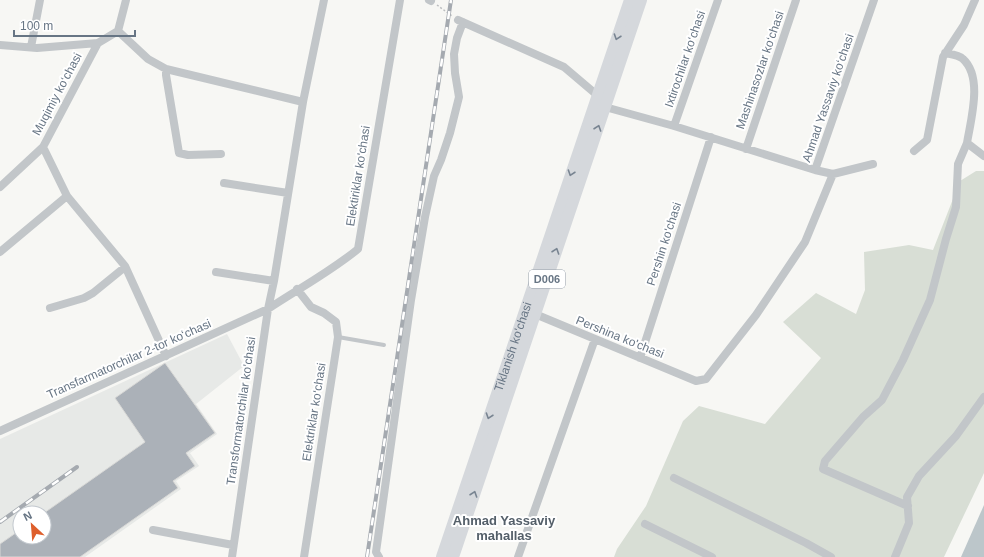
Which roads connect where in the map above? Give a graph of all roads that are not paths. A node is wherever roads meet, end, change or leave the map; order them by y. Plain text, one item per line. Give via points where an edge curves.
1 (40, 0) edge
2 (126, 0) edge
3 (324, 0) edge
4 (400, 0) edge
5 (630, 0) edge
6 (641, 0) edge
7 (718, 0) edge
8 (796, 0) edge
9 (874, 0) edge
10 (975, 0) edge
11 (118, 31) junction
12 (98, 43) junction
13 (0, 45) edge
14 (31, 47) junction
15 (945, 53) junction
16 (166, 69) junction
17 (598, 95) junction
18 (303, 102) junction
19 (605, 107) junction
20 (674, 126) junction
21 (711, 137) junction
22 (967, 142) junction
23 (43, 147) junction
24 (746, 149) junction
25 (914, 151) dead end
26 (221, 154) dead end
27 (984, 156) edge
28 (873, 164) dead end
29 (815, 170) junction
30 (833, 174) junction
31 (224, 183) dead end
32 (0, 187) edge
33 (288, 192) junction
34 (67, 196) junction
35 (0, 252) edge
36 (125, 267) junction
37 (216, 272) dead end
38 (274, 281) junction
39 (297, 289) junction
40 (50, 308) dead end
41 (268, 309) junction
42 (535, 314) junction
43 (338, 338) junction
44 (595, 339) junction
45 (384, 346) dead end
46 (166, 356) junction
47 (640, 358) junction
48 (984, 396) edge
49 (0, 431) edge
50 (674, 478) dead end
51 (908, 506) junction
52 (645, 524) dead end
53 (153, 530) dead end
54 (233, 545) junction
55 (232, 557) edge
56 (304, 557) edge
57 (379, 557) edge
58 (442, 557) edge
59 (453, 557) edge
60 (518, 557) edge
61 (712, 557) edge
62 (831, 557) edge
63 (895, 557) edge

1 - 14 street
2 - 11 street
3 - 18 street, Transformatorchilar ko'chasi
4 - 39 street, Elektiriklar ko'chasi via 358,249 340,264
5 -> 17 main road, Tiklanish ko'chasi / D006
6 - 19 main road, D006
7 - 20 street, Ixtirochilar ko‘chasi
8 - 24 street, Mashinasozlar ko‘chasi
9 - 29 street, Ahmad Yassaviy ko‘chasi
10 - 15 street via 964,25
11 - 12 street, Muqimiy ko‘chasi
11 - 16 street via 148,59
12 - 14 street, Muqimiy ko‘chasi
12 - 23 street, Muqimiy ko‘chasi
13 - 14 street, Muqimiy ko‘chasi
15 - 22 street via 961,58 970,67 975,92
15 - 25 street via 927,140
16 - 18 street
16 - 26 street via 179,153
17 - 19 main road
17 - 57 street via 564,67 461,21 454,54 459,97 456,114 434,176 417,258 376,552
17 -> 58 main road, Tiklanish ko'chasi / D006
18 - 33 street, Transformatorchilar ko'chasi
19 - 20 street
42 -> 19 main road, D006
20 - 21 street
21 - 24 street
21 - 47 street, Pershin ko'chasi
22 - 27 street
22 - 51 street via 958,164 956,207 930,300 882,400 863,417 825,461 823,469
23 - 32 street, Muqimiy ko‘chasi
23 - 34 street
24 - 29 street
28 - 30 street, Ahmad Yassaviy ko‘chasi
29 - 30 street, Ahmad Yassaviy ko‘chasi
30 - 47 street, Pershina ko'chasi via 805,242 756,315 706,379 696,381
31 - 33 street
33 - 38 street, Transformatorchilar ko'chasi
34 - 35 street
34 - 36 street
36 - 40 street via 84,298
36 - 46 street
37 - 38 street
38 - 41 street, Transformatorchilar ko'chasi
39 - 41 street, Elektiriklar ko'chasi
39 - 43 street, Elektriklar ko‘chasi via 311,307 336,322
41 - 46 street, Transfarmatorchilar 2-tor koʻchasi
41 - 54 street, Transformatorchilar ko'chasi
42 - 44 street, Pershina ko'chasi
59 -> 42 main road, D006
43 - 45 lane
43 - 56 street, Elektriklar ko‘chasi
44 - 47 street, Pershina ko'chasi
44 - 60 street
46 - 49 street, Transfarmatorchilar 2-tor koʻchasi
48 - 51 street via 956,436 919,476 907,497
50 - 62 street
51 - 63 street via 909,523
52 - 61 street
53 - 54 street
54 - 55 street, Transformatorchilar ko'chasi

